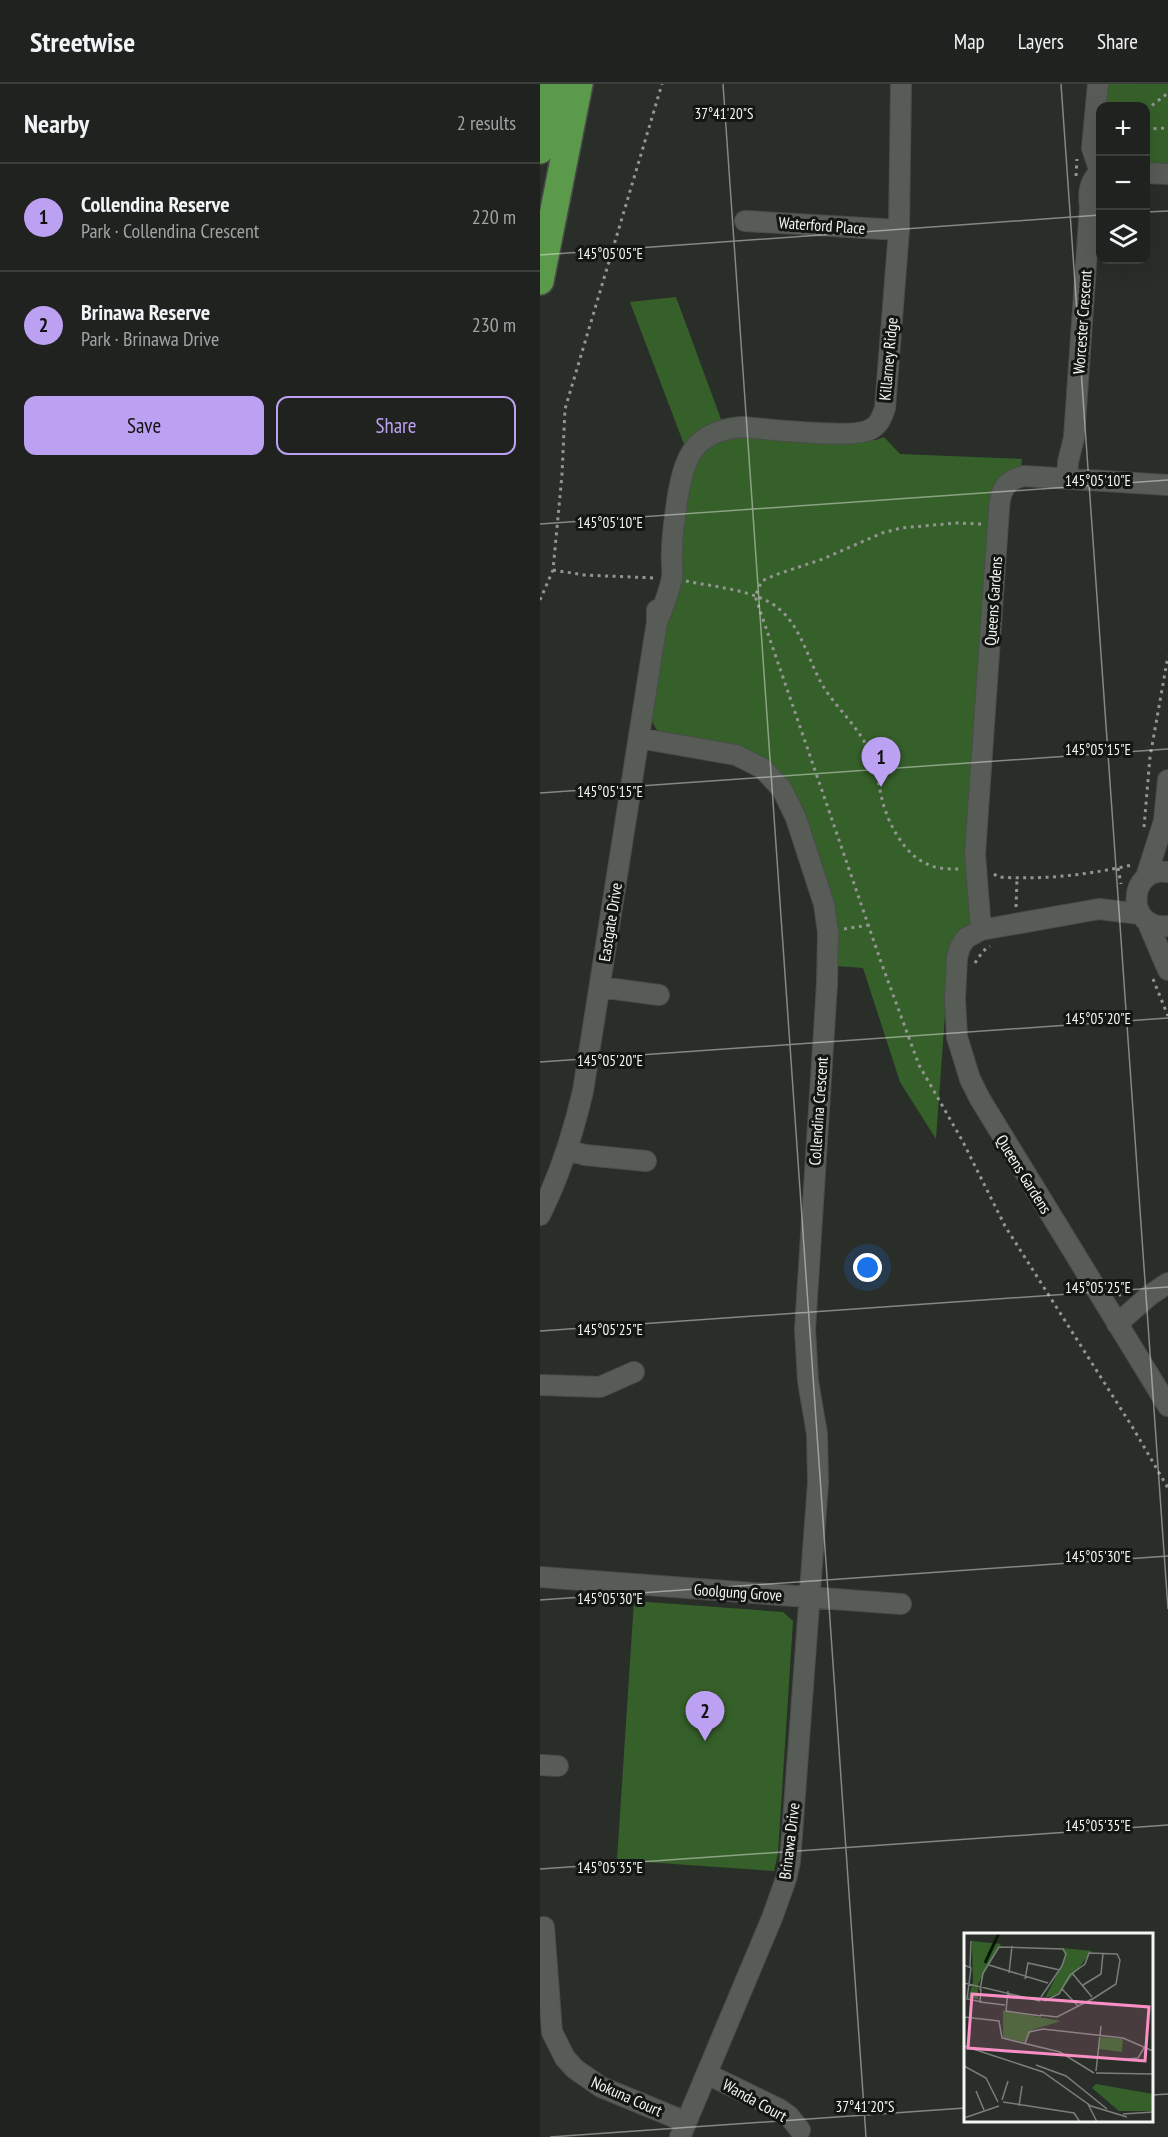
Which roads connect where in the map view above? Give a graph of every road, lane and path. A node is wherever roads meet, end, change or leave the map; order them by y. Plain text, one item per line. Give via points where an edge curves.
1 (554, 84) edge
2 (579, 84) edge
3 (662, 84) edge
4 (901, 84) edge
5 (1098, 84) edge
6 (1168, 93) edge
7 (1098, 102) edge
8 (1150, 107) edge
9 (1168, 128) edge
10 (1150, 129) edge
11 (1096, 145) edge
12 (540, 150) edge
13 (1096, 160) edge
14 (1150, 173) edge
15 (1168, 174) edge
16 (1096, 175) edge
17 (1096, 194) edge
18 (1090, 207) junction
19 (745, 221) dead end
20 (899, 230) junction
21 (540, 281) edge
22 (1071, 479) junction
23 (1168, 485) edge
24 (998, 524) junction
25 (553, 570) junction
26 (665, 579) junction
27 (755, 596) junction
28 (540, 600) edge
29 (1168, 656) edge
30 (639, 738) junction
31 (1168, 780) edge
32 (1143, 834) dead end
33 (1161, 849) edge
34 (1168, 872) edge
35 (977, 876) junction
36 (1142, 882) junction
37 (1099, 909) junction
38 (1144, 918) junction
39 (869, 925) junction
40 (1168, 926) edge
41 (828, 932) junction
42 (990, 934) junction
43 (973, 966) dead end
44 (1160, 971) edge
45 (600, 987) junction
46 (659, 995) dead end
47 (1168, 1016) edge
48 (567, 1150) junction
49 (646, 1161) dead end
50 (540, 1215) edge
51 (1168, 1283) edge
52 (1114, 1286) dead end
53 (1144, 1289) junction
54 (1113, 1318) junction
55 (634, 1372) dead end
56 (540, 1384) edge
57 (1168, 1406) edge
58 (1168, 1488) edge
59 (540, 1578) edge
60 (809, 1597) junction
61 (901, 1604) dead end
62 (544, 1927) dead end
63 (707, 2074) junction
64 (683, 2130) edge
65 (800, 2130) dead end

1 - 12 highway
2 - 21 highway
3 - 25 path via 565,409
4 - 20 street, Killarney Ridge
5 - 7 street, Worcester Crescent
6 - 8 path
9 - 10 path
11 - 13 street, Worcester Crescent via 1092,148
14 - 15 street
16 - 18 street, Worcester Crescent via 1088,194
17 - 18 street, Worcester Crescent
18 - 22 street, Worcester Crescent via 1074,438 1068,462
19 - 20 street, Waterford Place
20 - 26 street, Killarney Ridge via 882,418 876,426 850,434 727,428 696,445 684,466
22 - 23 street, Queens Gardens
22 - 24 street, Queens Gardens via 1024,476 1010,481 1000,498
24 - 27 path via 956,523 882,532 762,581
24 - 35 street, Queens Gardens via 976,833
25 - 26 path
25 - 28 path
26 - 27 path
26 - 30 street, Eastgate Drive
27 - 35 path via 789,618 822,685 865,742 889,819 906,846 926,864
27 - 39 path
29 - 32 path via 1150,757
30 - 41 street, Collendina Crescent via 730,753 762,768 773,778 796,818 824,904
30 - 45 street, Eastgate Drive
31 - 33 street
33 - 35 path via 1141,856 1136,864 1066,878 998,877 992,871
33 - 36 street
34 - 36 street via 1154,873
35 - 42 street, Queens Gardens
36 - 37 street
36 - 38 street via 1136,896
37 - 38 street
37 - 42 street
38 - 40 street via 1156,926
38 - 44 street
39 - 41 path
39 - 58 path via 919,1065 988,1195
41 - 60 street, Collendina Crescent via 805,1312 805,1355 818,1459
42 - 43 path
42 - 54 street, Queens Gardens via 966,938 957,957 957,1037 966,1069 992,1121
44 - 47 path
45 - 46 street
45 - 48 street, Eastgate Drive via 583,1090
48 - 49 street
48 - 50 street, Eastgate Drive
51 - 53 street
52 - 53 path via 1120,1295
53 - 54 street
54 - 57 street, Queens Gardens
55 - 56 street via 600,1387
59 - 60 street, Goolgung Grove
60 - 61 street, Goolgung Grove
60 - 63 street, Brinawa Drive via 788,1870
62 - 64 street, Nokuna Court via 552,2032 565,2058 601,2087
63 - 64 street, Brinawa Drive
63 - 65 street, Wanda Court via 779,2109

